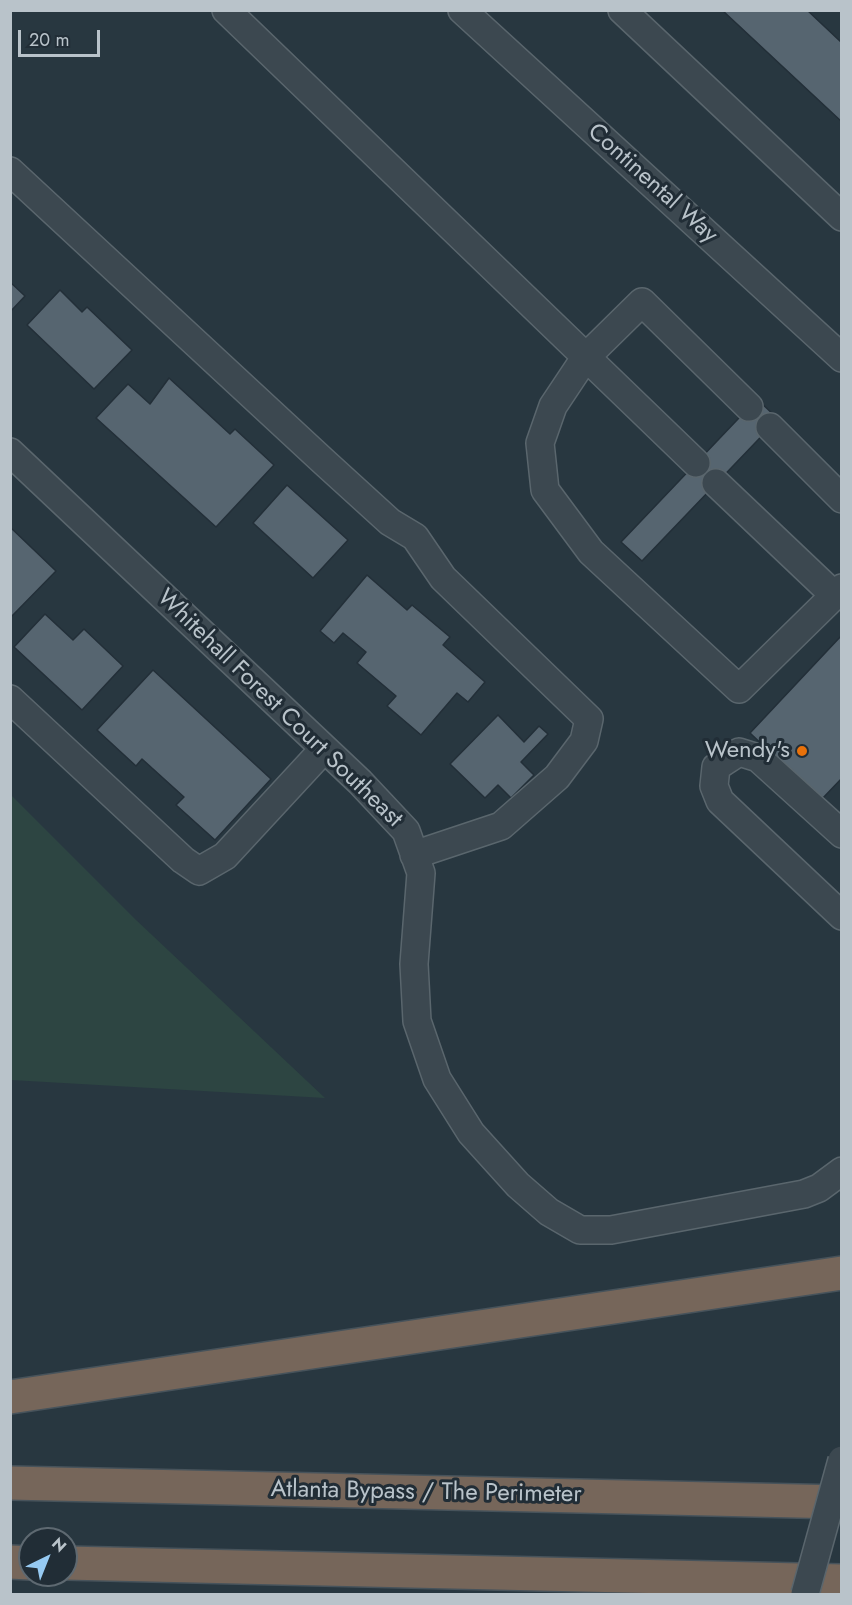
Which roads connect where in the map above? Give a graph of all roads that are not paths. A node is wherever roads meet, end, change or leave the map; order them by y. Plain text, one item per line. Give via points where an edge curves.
1 (226, 10) edge
2 (462, 10) edge
3 (622, 10) edge
4 (10, 171) edge
5 (842, 217) edge
6 (585, 358) junction
7 (842, 358) edge
8 (749, 407) dead end
9 (770, 427) dead end
10 (10, 452) edge
11 (696, 463) dead end
12 (716, 483) dead end
13 (842, 499) edge
14 (838, 592) edge
15 (10, 699) edge
16 (324, 748) junction
17 (842, 834) edge
18 (414, 855) junction
19 (842, 916) edge
20 (842, 1171) edge
21 (842, 1272) edge
22 (10, 1398) edge
23 (842, 1460) edge
24 (10, 1483) edge
25 (842, 1502) edge
26 (78, 1563) edge
27 (842, 1581) edge
28 (805, 1594) edge

1 - 6 street
2 - 7 street, Continental Way
3 - 5 street
4 - 18 street via 331,469 390,522 415,537 443,578 589,719 584,741 557,777 501,826
6 - 8 street via 642,302
6 - 11 street
6 - 14 street via 553,406 540,443 545,490 591,552 739,689
9 - 13 street
10 - 16 street, Whitehall Forest Court Southeast
12 - 14 street
15 - 16 street via 183,860 200,871 225,856
16 - 18 street, Whitehall Forest Court Southeast via 405,831
17 - 19 street via 758,758 739,752 716,767 714,786 720,801
18 - 20 street, Whitehall Forest Court Southeast via 421,873 414,964 417,1021 437,1079 471,1133 518,1185 549,1212 580,1230 611,1230 804,1194
21 - 22 highway
23 - 28 street, bridge
24 - 25 highway, Atlanta Bypass / The Perimeter
26 - 27 highway

